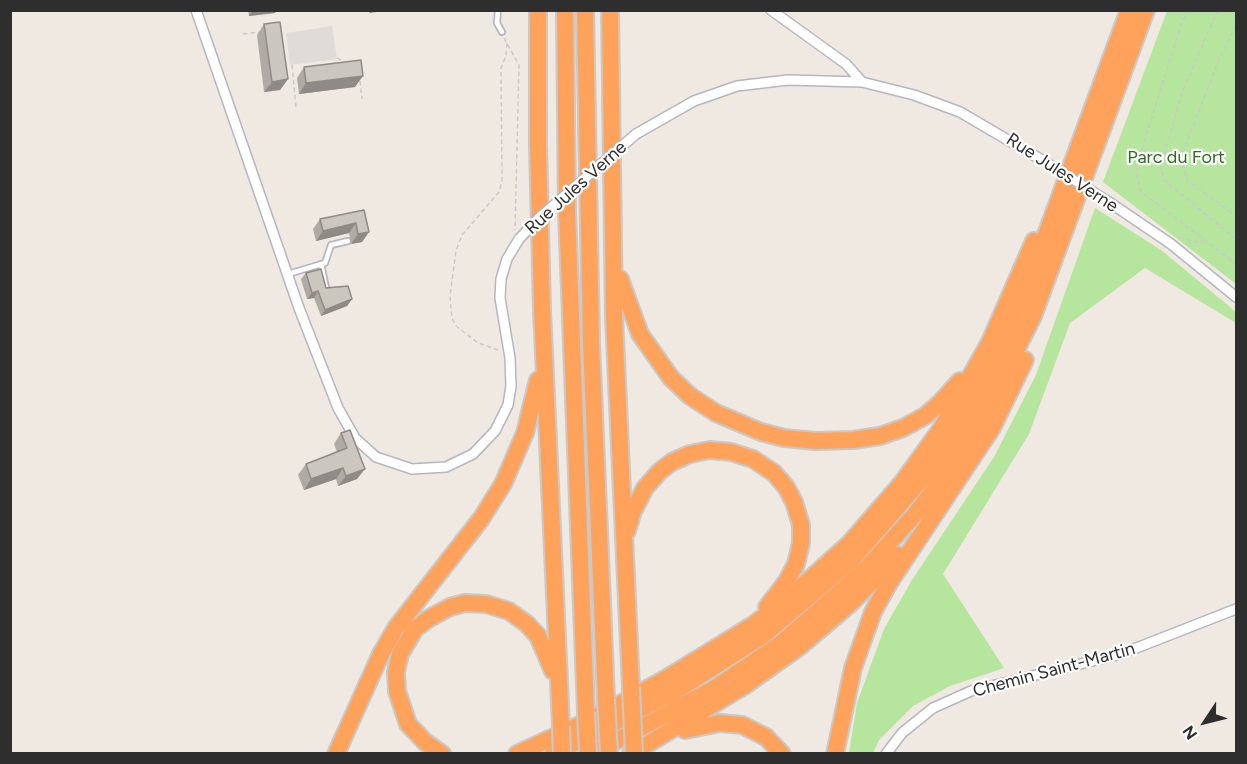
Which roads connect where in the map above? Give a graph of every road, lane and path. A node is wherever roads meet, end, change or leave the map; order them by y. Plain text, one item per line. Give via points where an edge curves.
1 (196, 10) edge
2 (498, 10) edge
3 (538, 10) edge
4 (565, 10) edge
5 (585, 10) edge
6 (610, 10) edge
7 (771, 10) edge
8 (1128, 10) edge
9 (1146, 10) edge
10 (1189, 10) edge
11 (1218, 10) edge
12 (1236, 26) edge
13 (264, 31) edge
14 (502, 32) joint
15 (243, 34) dead end
16 (507, 43) junction
17 (337, 58) dead end
18 (347, 63) edge
19 (292, 65) dead end
20 (360, 78) edge
21 (862, 82) junction
22 (362, 99) dead end
23 (296, 107) dead end
24 (1082, 137) junction
25 (1073, 211) junction
26 (1236, 216) edge
27 (1236, 239) edge
28 (518, 241) junction
29 (1204, 241) junction
30 (348, 242) dead end
31 (1170, 244) junction
32 (615, 250) junction
33 (321, 264) junction
34 (1236, 264) edge
35 (287, 274) junction
36 (326, 288) edge
37 (1236, 297) edge
38 (542, 310) junction
39 (990, 342) junction
40 (508, 348) junction
41 (962, 475) junction
42 (625, 550) junction
43 (1236, 609) edge
44 (734, 637) junction
45 (560, 706) junction
46 (656, 741) junction
47 (518, 752) edge
48 (336, 753) edge
49 (442, 753) edge
50 (553, 753) edge
51 (562, 753) edge
52 (596, 753) edge
53 (633, 753) edge
54 (782, 753) edge
55 (835, 753) edge
56 (886, 753) edge

1 - 35 street, Rue Jules Verne
2 - 14 lane via 497,23
3 - 38 highway
4 - 52 highway, bridge via 567,224 586,712
5 - 52 highway, bridge via 591,343 606,699
6 - 32 highway
7 - 21 street via 846,64
8 - 24 highway
9 - 25 highway
10 - 29 path via 1137,168 1140,191
11 - 27 path via 1183,90 1161,166 1163,179
12 - 26 path via 1181,157 1187,180
13 - 15 path
14 - 16 path
16 - 28 path via 519,65
16 - 40 path via 501,68 502,180 499,192 462,235 450,296 456,326 494,351
17 - 18 path
19 - 23 path
20 - 22 path
21 - 28 street, Rue Jules Verne, bridge via 788,80 738,86 694,101 636,134
21 - 31 street, Rue Jules Verne, bridge via 960,112 1047,163
24 - 39 highway
24 - 50 highway via 1004,342 968,411 902,505 823,587 764,635 674,692
25 - 41 highway via 1030,348 996,421
25 - 52 highway via 1033,316 1000,386 961,452 892,542 838,596 780,644 715,688
28 - 40 street, Rue Jules Verne via 501,279
29 - 31 path via 1178,237
29 - 34 path
30 - 33 lane via 331,245 325,263
31 - 37 street, Rue Jules Verne
32 - 39 highway via 622,290 634,321 667,373 690,396 716,413 773,436 843,441 903,428 940,403
32 - 42 highway via 614,317
33 - 35 lane
33 - 36 lane
35 - 40 street, Rue Jules Verne via 345,422 369,452 393,465 420,470 446,467 484,446 508,405
38 - 45 highway
38 - 48 highway via 535,399 515,460 481,519 396,628
39 - 44 highway via 941,429 888,501 810,581
41 - 46 highway via 905,548 836,616 758,676
41 - 55 highway via 873,612 853,668
42 - 44 highway via 628,522 638,500 655,476 672,462 718,450 746,456 767,467 786,487 797,510 799,553 775,598
42 - 53 highway, bridge
43 - 56 street, Chemin Saint-Martin via 1121,654 971,691 933,708 902,733
44 - 47 highway via 606,712
45 - 49 highway via 548,654 527,624 495,606 472,603 450,607 416,629 405,645 396,672 404,717 419,737
45 - 51 highway, bridge
46 - 53 highway
46 - 54 highway via 698,726 728,723 756,730

